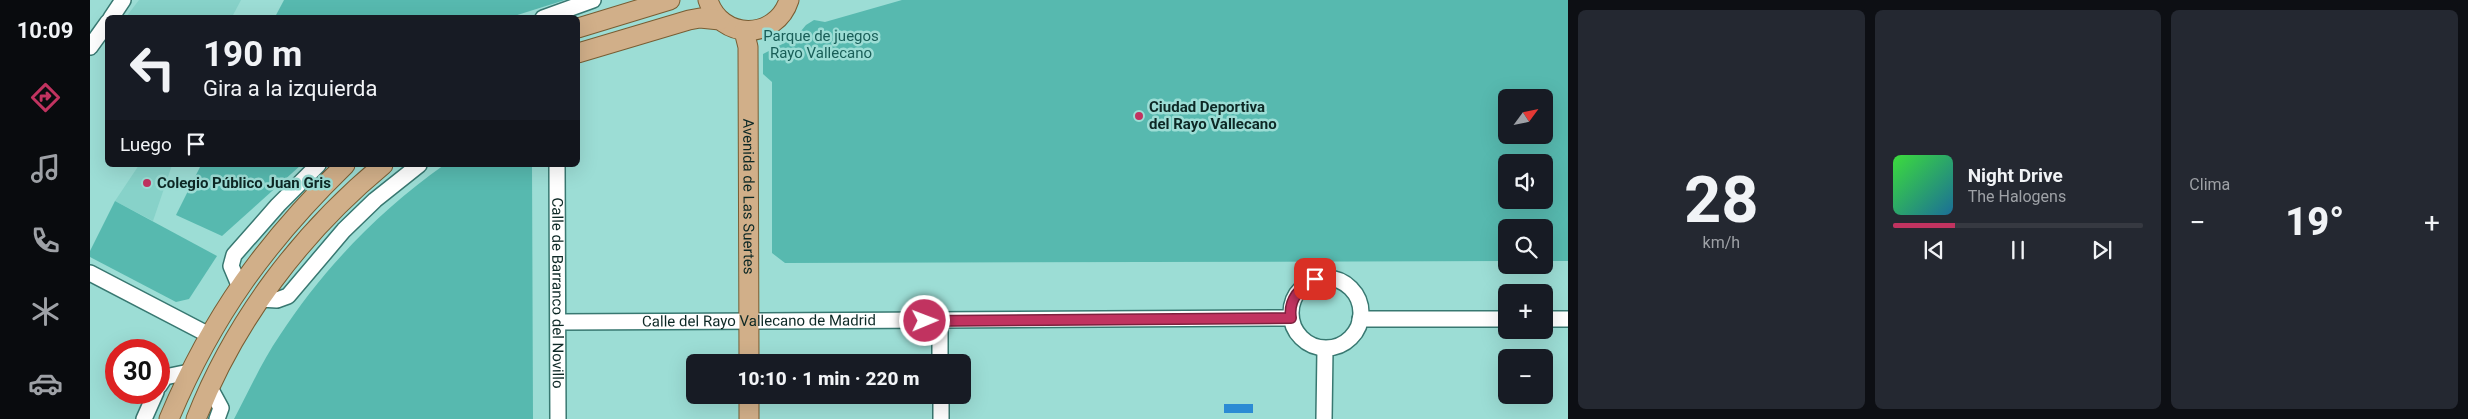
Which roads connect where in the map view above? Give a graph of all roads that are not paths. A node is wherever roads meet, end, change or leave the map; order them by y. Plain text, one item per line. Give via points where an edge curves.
1 (123, 0) edge
2 (593, 0) edge
3 (708, 0) edge
4 (788, 0) edge
5 (662, 1) edge
6 (112, 15) edge
7 (551, 15) edge
8 (720, 20) junction
9 (105, 26) edge
10 (580, 27) edge
11 (744, 31) junction
12 (90, 47) edge
13 (580, 53) edge
14 (316, 167) edge
15 (343, 167) edge
16 (381, 167) edge
17 (416, 167) edge
18 (557, 167) edge
19 (90, 273) edge
20 (240, 285) junction
21 (260, 299) junction
22 (1291, 318) junction
23 (1568, 318) edge
24 (1360, 319) junction
25 (1498, 319) edge
26 (1553, 319) edge
27 (940, 321) junction
28 (558, 322) junction
29 (749, 322) junction
30 (209, 335) junction
31 (1325, 349) junction
32 (749, 354) edge
33 (940, 354) edge
34 (189, 372) junction
35 (170, 376) edge
36 (209, 386) junction
37 (151, 404) edge
38 (749, 404) edge
39 (940, 404) edge
40 (144, 419) edge
41 (169, 419) edge
42 (196, 419) edge
43 (218, 419) edge
44 (558, 419) edge
45 (749, 419) edge
46 (941, 419) edge
47 (1324, 419) edge

1 - 6 street
2 - 7 street
3 - 8 main road
4 - 11 main road via 779,18 769,26 757,31
5 - 10 main road
8 - 11 main road via 731,28
8 - 13 main road via 689,20
9 - 12 street
11 - 29 main road, Avenida de Las Suertes via 748,47
14 - 20 street via 234,256 231,266
15 - 20 main road via 291,220
16 - 21 main road via 318,226
17 - 21 street via 344,230 288,296 277,300
18 - 28 street, Calle de Barranco del Novillo
19 - 30 street
20 - 30 main road
21 - 36 main road
22 - 24 street via 1292,302 1297,292 1310,282 1327,278 1336,279 1353,291 1360,304
22 - 27 street, Calle del Rayo Vallecano de Madrid
22 - 31 street via 1304,342
23 - 26 street
24 - 25 street
24 - 31 street via 1352,337 1335,348
27 - 29 street, Calle del Rayo Vallecano de Madrid
27 - 33 street
28 - 29 street, Calle del Rayo Vallecano de Madrid
28 - 44 street, Calle de Barranco del Novillo
29 - 32 main road, Avenida de Las Suertes
30 - 34 main road
31 - 47 street
34 - 35 street
34 - 41 main road
36 - 42 main road
36 - 43 street via 220,403
37 - 40 street
38 - 45 main road
39 - 46 street

